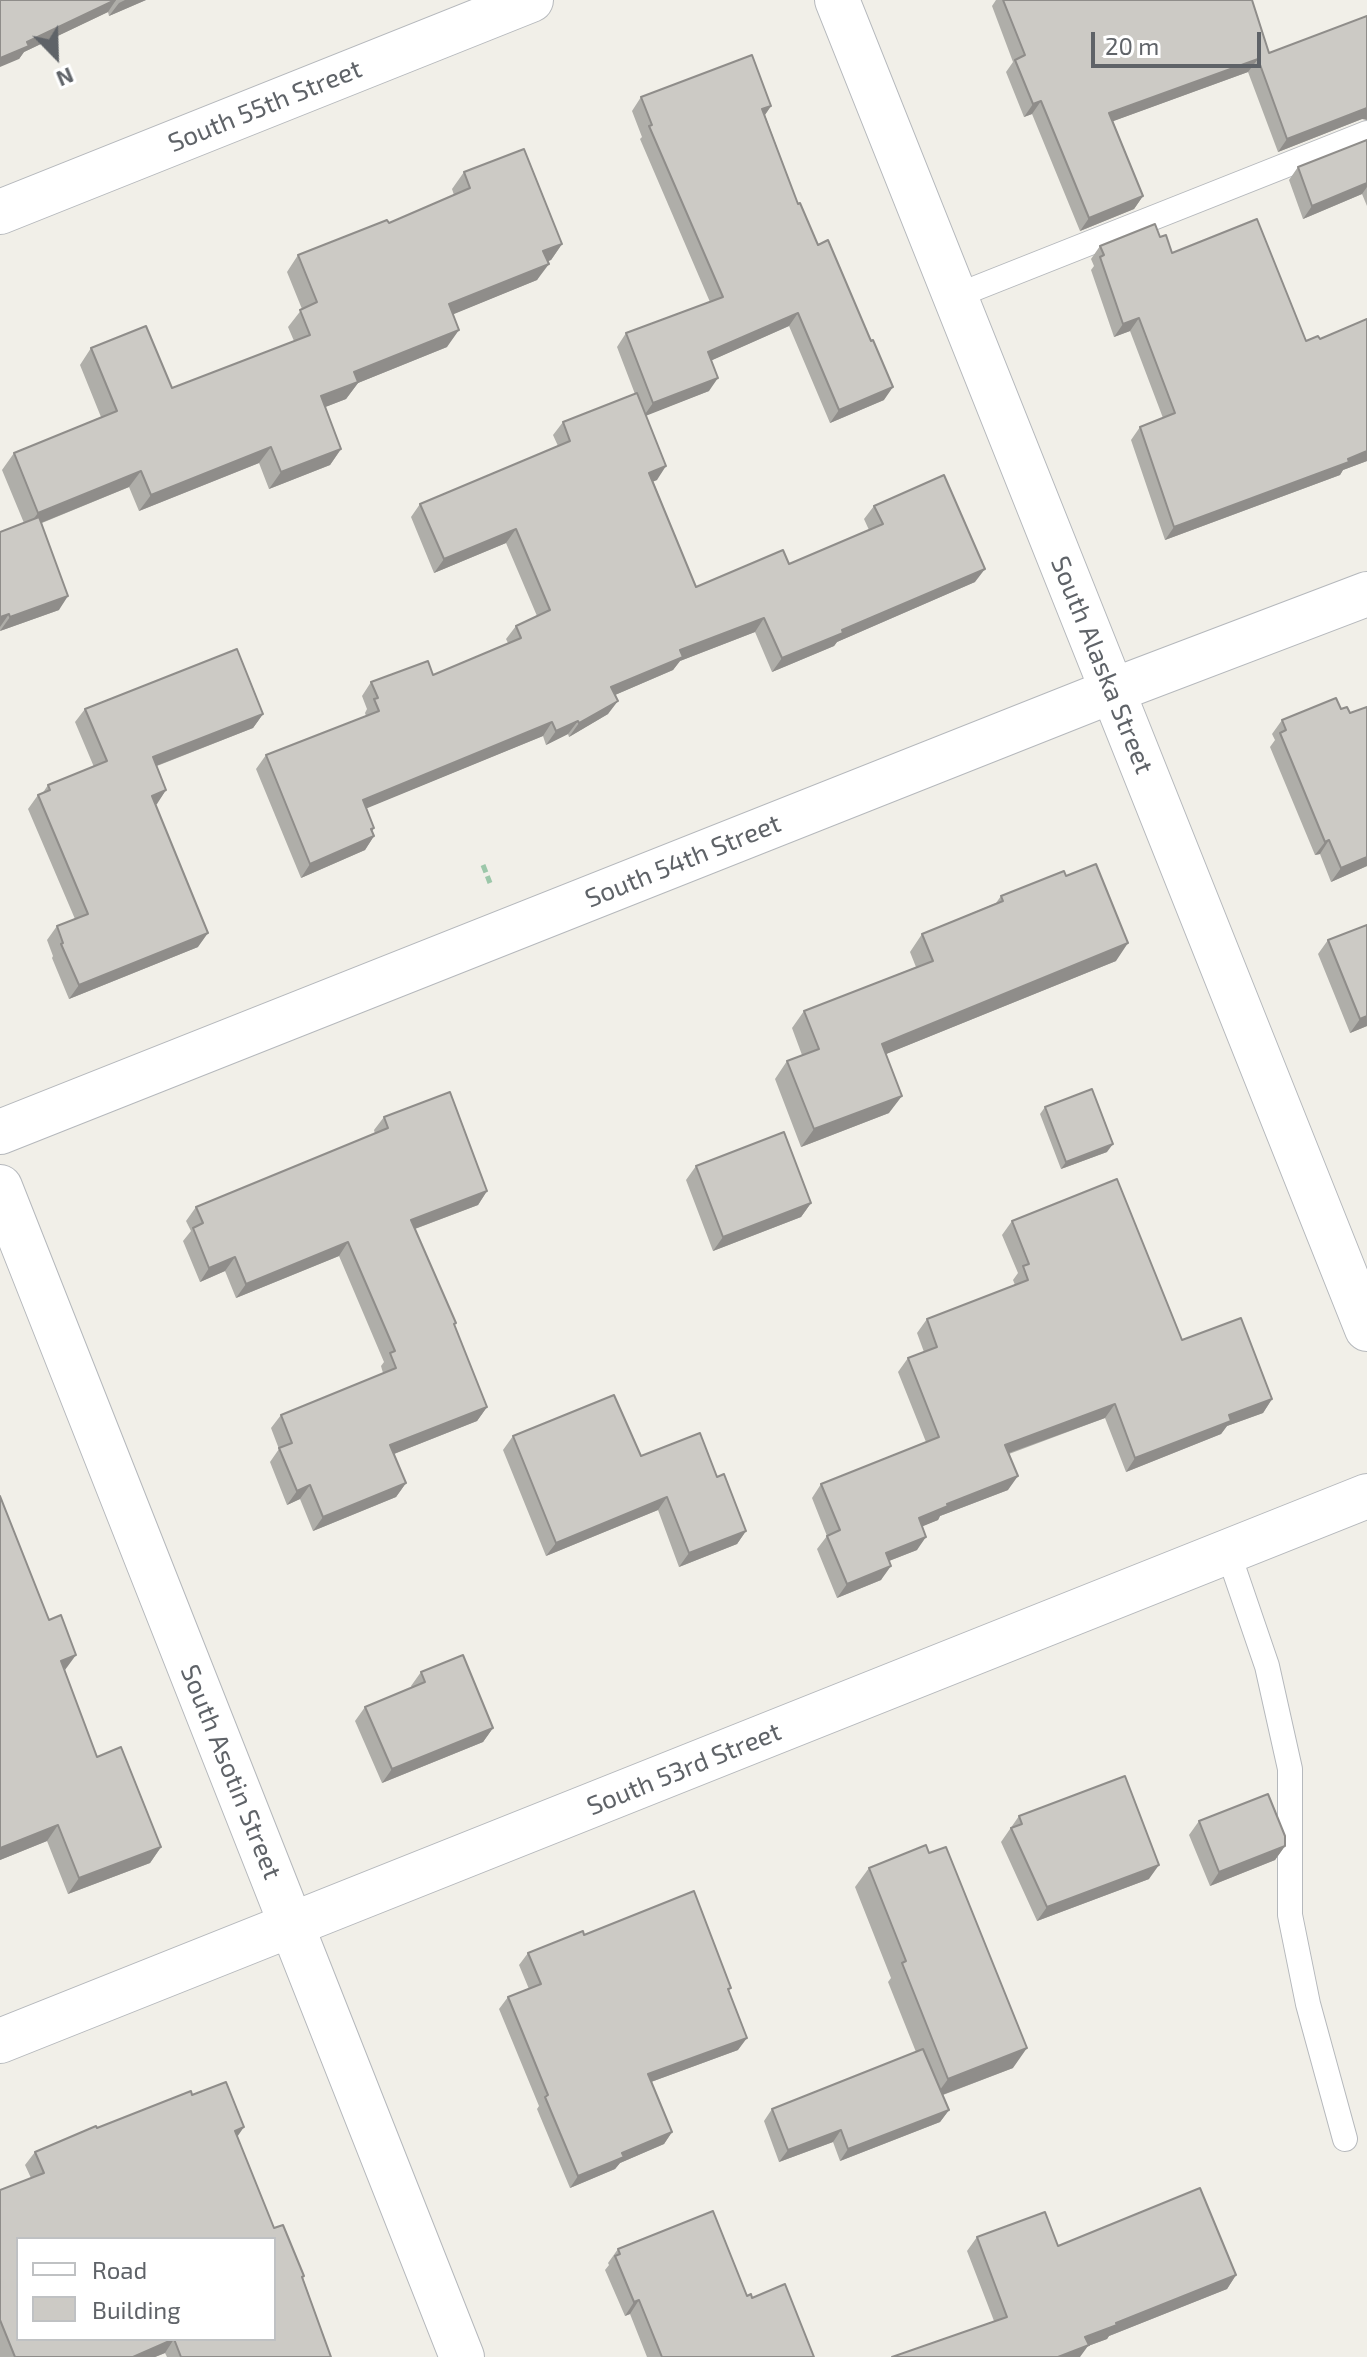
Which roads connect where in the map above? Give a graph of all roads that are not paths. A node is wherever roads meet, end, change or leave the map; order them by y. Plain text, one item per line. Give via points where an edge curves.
1 (531, 0) edge
2 (837, 0) edge
3 (1367, 133) edge
4 (0, 212) edge
5 (956, 296) junction
6 (1367, 594) edge
7 (1112, 691) junction
8 (0, 1132) edge
9 (0, 1187) edge
10 (1367, 1329) edge
11 (1367, 1496) edge
12 (1228, 1552) junction
13 (292, 1925) junction
14 (0, 2041) edge
15 (1345, 2139) dead end
16 (462, 2357) edge

1 - 4 street, South 55th Street
2 - 5 street, South Alaska Street
3 - 5 lane
5 - 7 street, South Alaska Street
6 - 7 street, South 54th Street
7 - 8 street, South 54th Street
7 - 10 street, South Alaska Street
9 - 13 street, South Asotin Street
11 - 12 street, South 53rd Street
12 - 13 street, South 53rd Street
12 - 15 lane via 1267,1666 1290,1769 1290,1915
13 - 14 street, South 53rd Street
13 - 16 street, South Asotin Street

